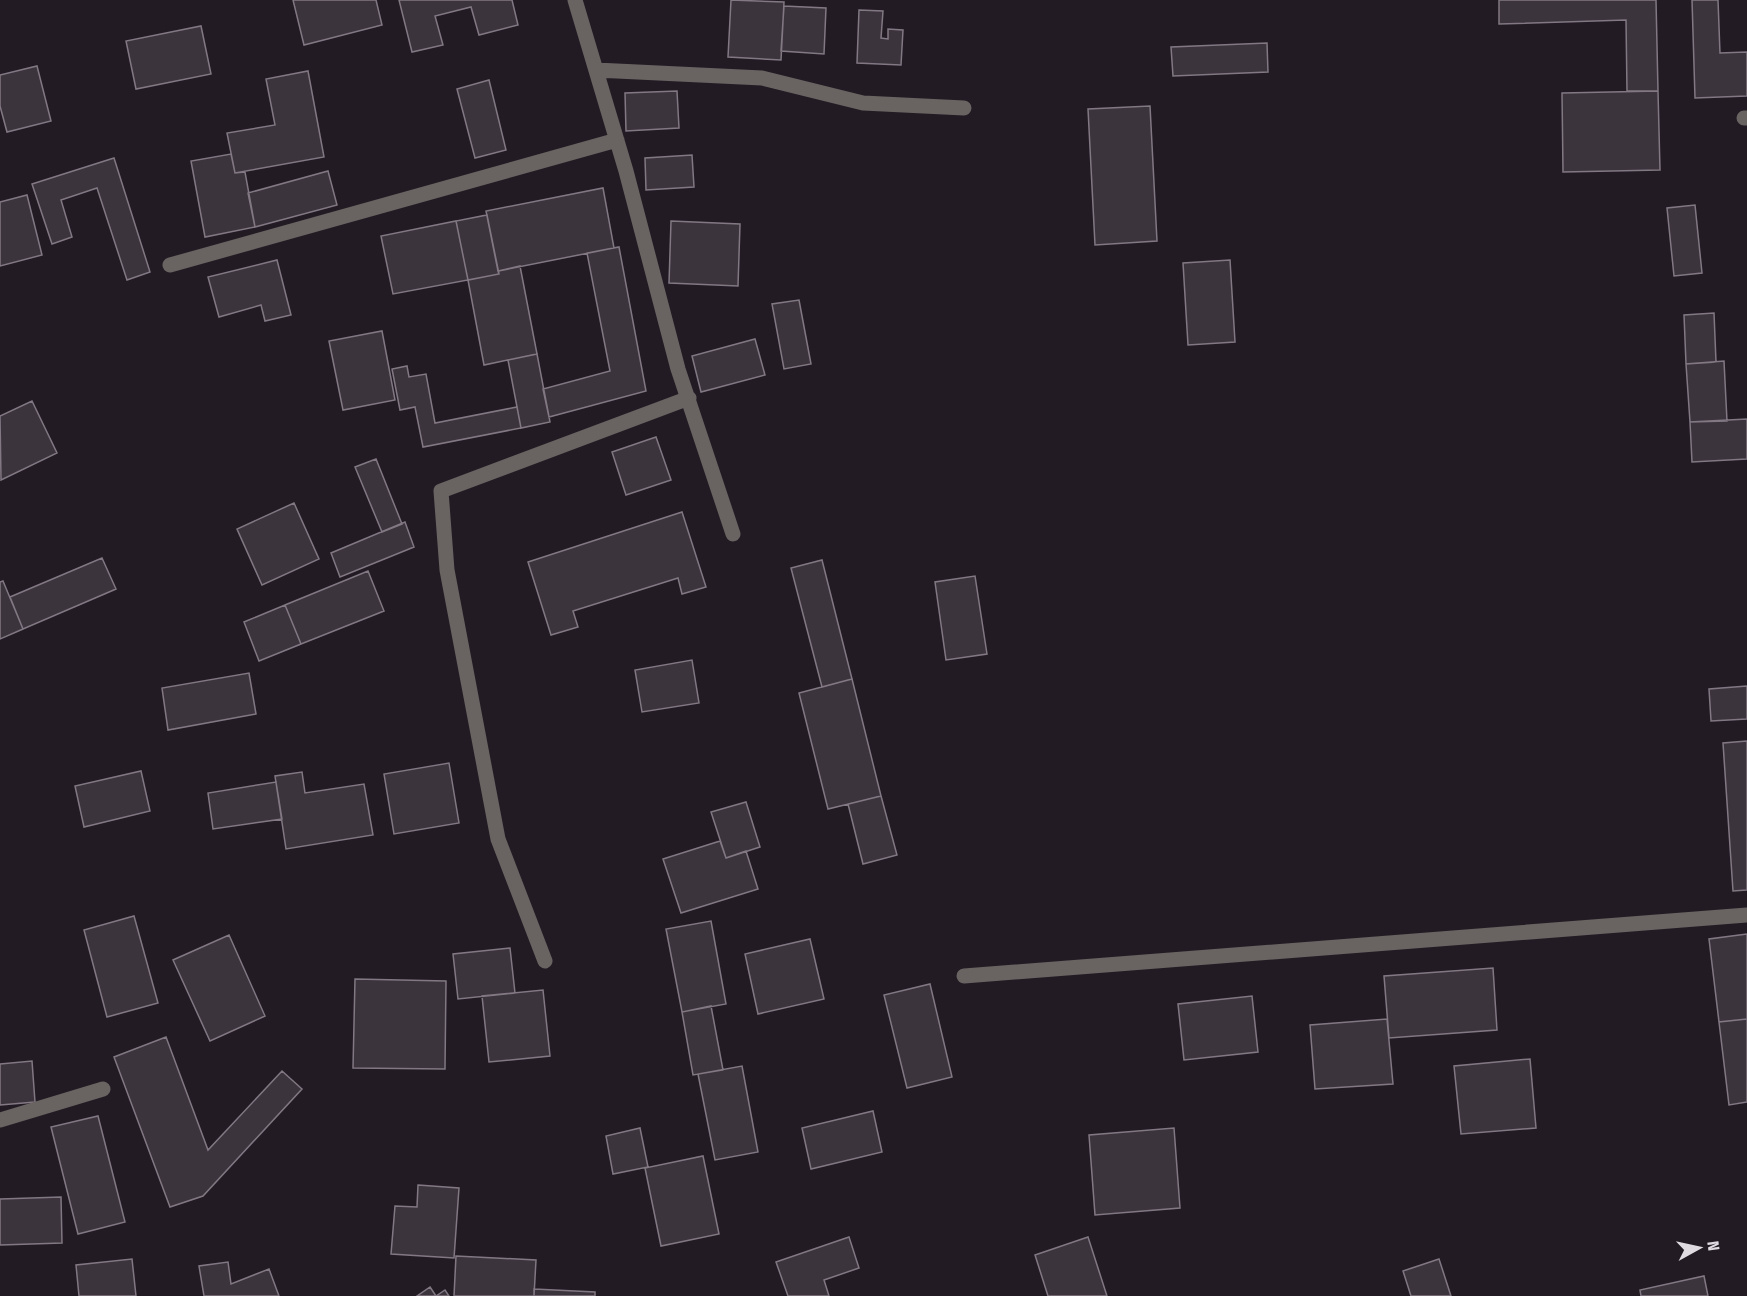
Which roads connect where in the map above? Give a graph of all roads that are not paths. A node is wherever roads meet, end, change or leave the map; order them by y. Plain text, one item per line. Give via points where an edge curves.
1 (575, 0) edge
2 (596, 70) junction
3 (964, 108) dead end
4 (617, 140) junction
5 (170, 265) dead end
6 (688, 398) junction
7 (733, 534) dead end
8 (1747, 915) edge
9 (545, 961) dead end
10 (964, 976) dead end
11 (103, 1089) dead end
12 (0, 1120) edge

1 - 2 street
2 - 3 street via 762,78 863,103
2 - 4 street
4 - 5 street
4 - 6 street
6 - 7 street
6 - 9 street via 441,491 447,570 498,839
8 - 10 street
11 - 12 street

